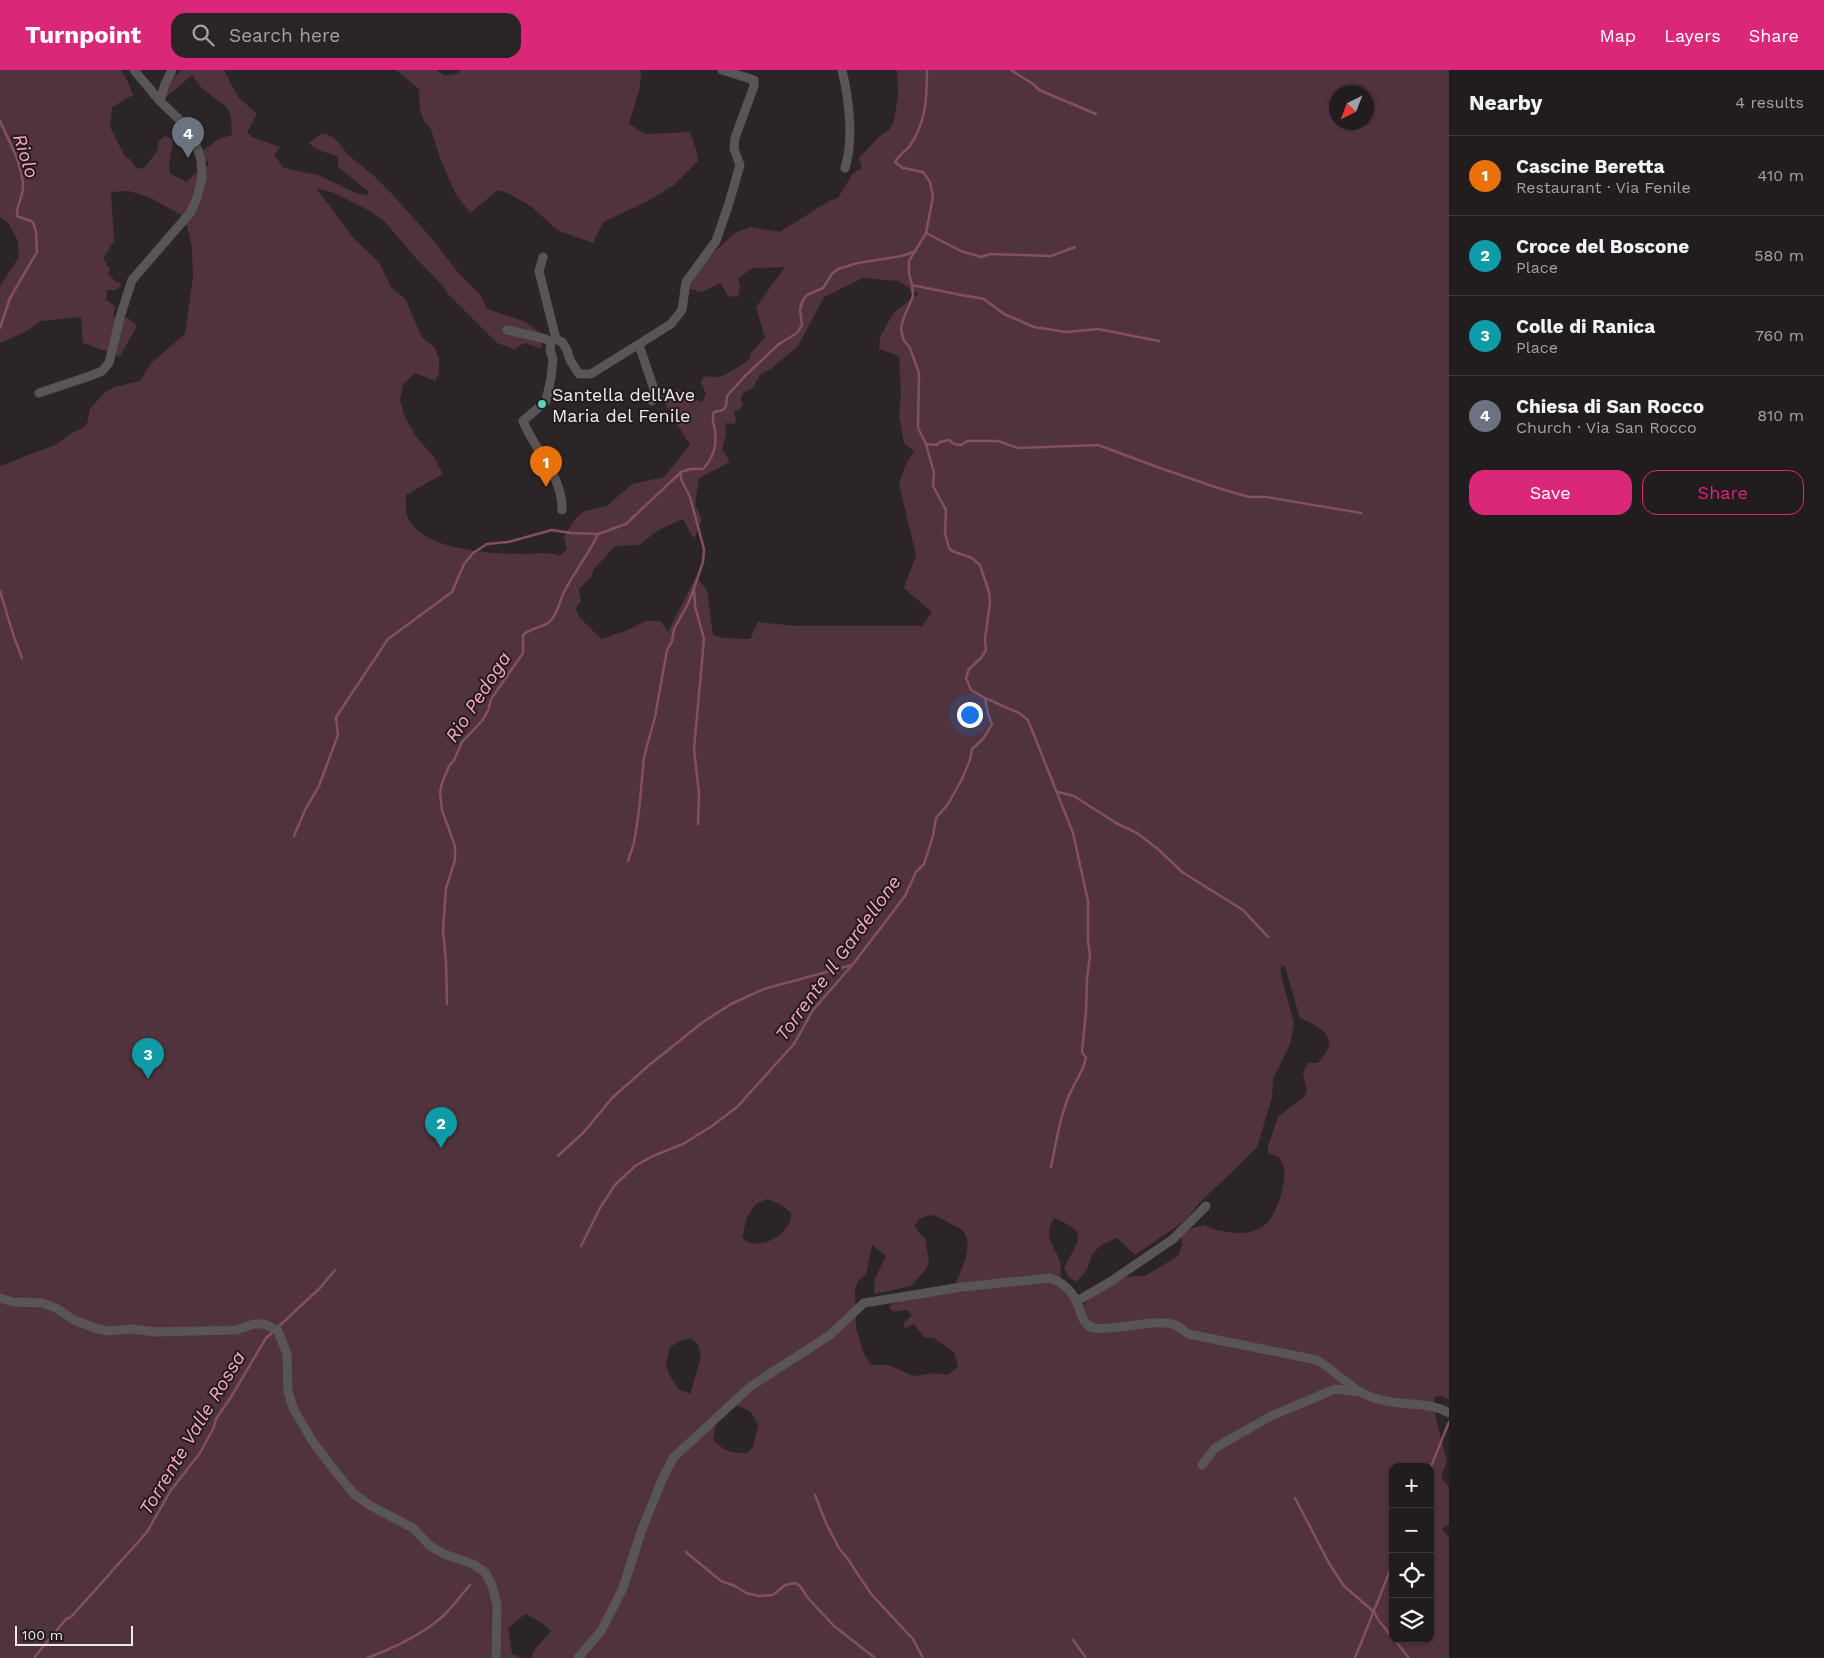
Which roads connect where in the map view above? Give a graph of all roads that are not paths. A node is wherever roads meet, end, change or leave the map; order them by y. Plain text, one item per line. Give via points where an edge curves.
1 (134, 70) edge
2 (172, 70) edge
3 (722, 70) edge
4 (842, 70) edge
5 (160, 101) junction
6 (845, 168) dead end
7 (543, 257) dead end
8 (507, 330) dead end
9 (554, 340) junction
10 (639, 344) junction
11 (39, 392) dead end
12 (652, 401) dead end
13 (562, 510) dead end
14 (1206, 1206) dead end
15 (0, 1298) edge
16 (1077, 1301) junction
17 (1361, 1392) junction
18 (1449, 1413) edge
19 (1202, 1464) dead end
20 (496, 1658) edge
21 (578, 1658) edge

1 - 5 street
2 - 5 street
3 - 10 street via 754,80 752,95 735,138 734,149 740,165 729,203 716,241 686,282 682,310 671,324
4 - 6 street via 850,130
5 - 11 street via 188,128 196,145 202,178 197,198 190,213 132,280 109,363 102,371 90,376
7 - 9 street via 539,270
8 - 9 street
9 - 10 street via 562,342 568,350 579,374 591,374
9 - 13 street via 550,350 554,359 546,400 523,421 556,481
10 - 12 street via 654,389
14 - 16 street via 1173,1239
15 - 20 street via 56,1308 74,1320 109,1331 236,1330 265,1324 278,1331 287,1354 288,1391 293,1408 335,1472 354,1494 413,1528 430,1546 485,1572 497,1606
16 - 17 street via 1086,1324 1095,1328 1124,1328 1152,1323 1175,1325 1188,1334 1317,1360
16 - 21 street via 1067,1288 1050,1278 962,1287 864,1303 830,1335 751,1386 673,1458 641,1532 623,1588 601,1631
17 - 18 street via 1390,1403 1433,1406
17 - 19 street via 1335,1389 1271,1416 1215,1448

